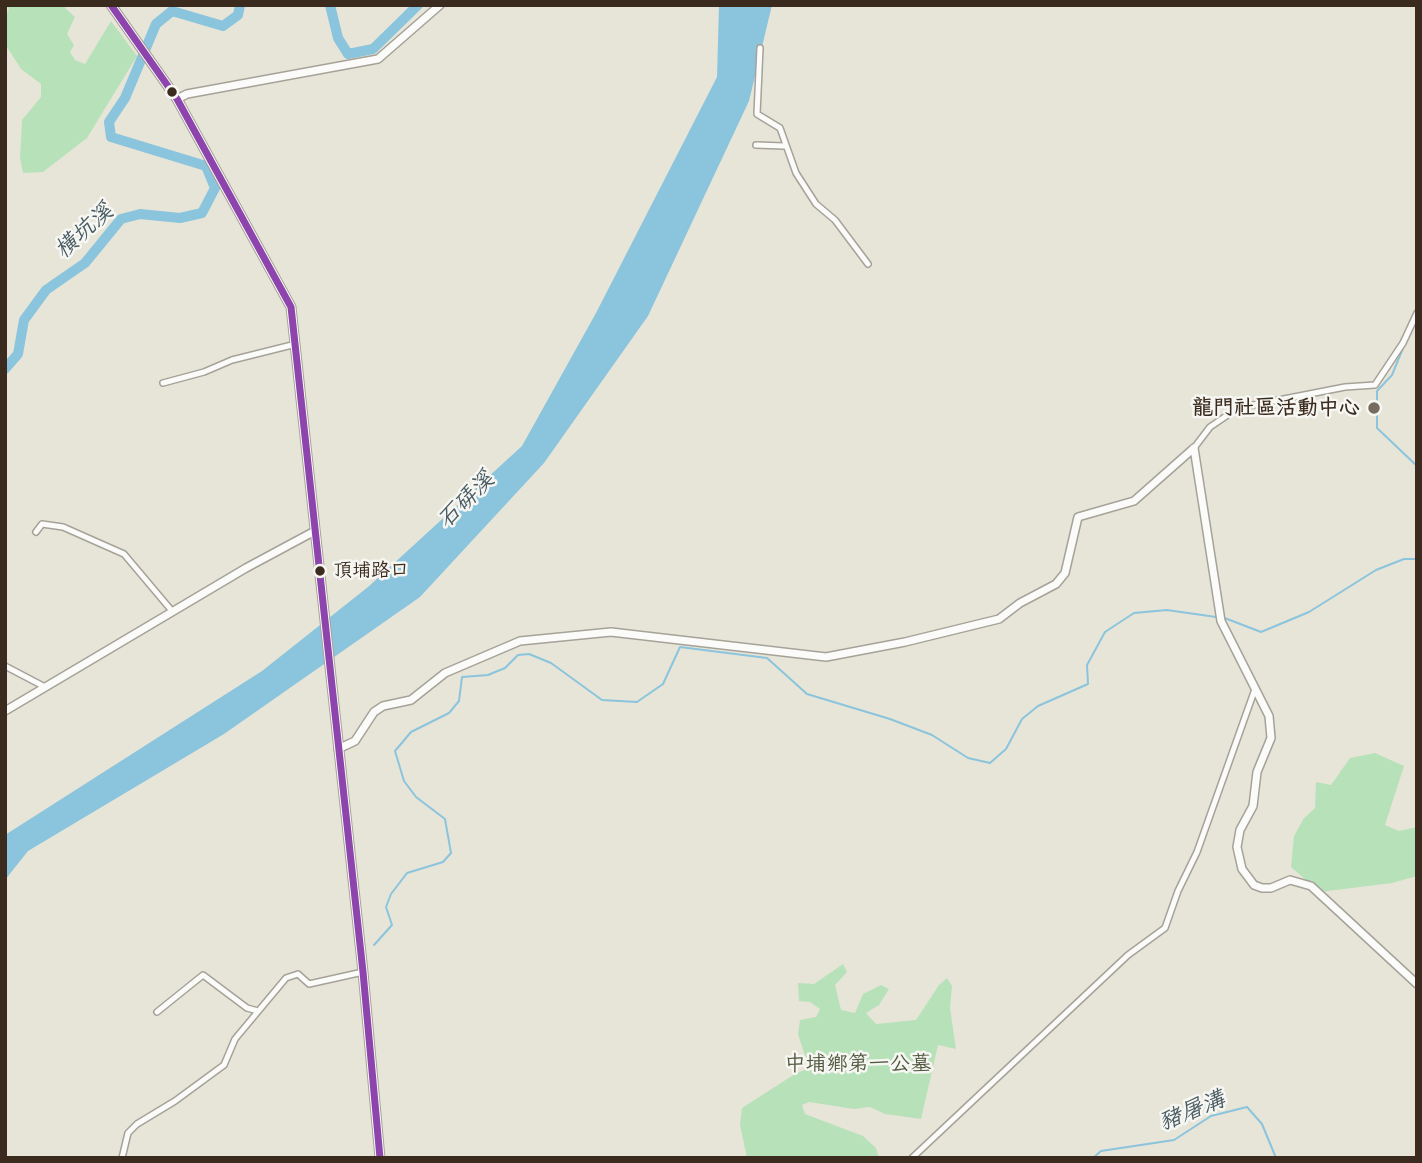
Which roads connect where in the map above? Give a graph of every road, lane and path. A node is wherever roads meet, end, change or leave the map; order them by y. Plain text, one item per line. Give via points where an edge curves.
1 (111, 5) edge
2 (440, 5) edge
3 (760, 48) dead end
4 (177, 99) junction
5 (756, 145) dead end
6 (784, 146) junction
7 (868, 264) dead end
8 (1417, 313) edge
9 (296, 344) junction
10 (163, 383) dead end
11 (1194, 448) junction
12 (36, 532) dead end
13 (313, 532) junction
14 (172, 611) junction
15 (5, 666) edge
16 (45, 687) junction
17 (1255, 689) junction
18 (5, 711) edge
19 (338, 749) junction
20 (363, 972) junction
21 (1417, 984) edge
22 (258, 1011) junction
23 (157, 1012) dead end
24 (370, 1061) junction
25 (122, 1158) edge
26 (380, 1158) edge
27 (385, 1158) edge
28 (912, 1158) edge

1 - 4 main road
2 - 4 street via 378,59
3 - 6 street via 756,111 780,128
4 - 9 main road via 282,285 291,307
5 - 6 street
6 - 7 street via 816,204 835,220
8 - 11 street via 1375,385 1238,408 1210,427
9 - 10 street
9 - 13 main road
11 - 17 street via 1220,617
11 - 19 street via 1134,501 1078,517 1065,573 1056,584 999,619 826,657 611,632 520,641 445,673 411,700 383,706 355,741
12 - 14 street via 42,524 63,527 124,554
13 - 14 street
13 - 19 main road
14 - 16 street
15 - 16 street
16 - 18 street
17 - 21 street via 1269,716 1271,738 1257,772 1254,806 1237,847 1242,869 1262,888 1290,880 1311,886
17 - 28 street via 1165,928 1128,955
19 - 20 main road
20 - 22 street via 309,984 298,974 286,978
20 - 24 main road
22 - 23 street via 247,1008 204,975
22 - 25 street via 235,1039 224,1065 128,1133
24 - 26 main road
24 - 27 main road via 376,1070

